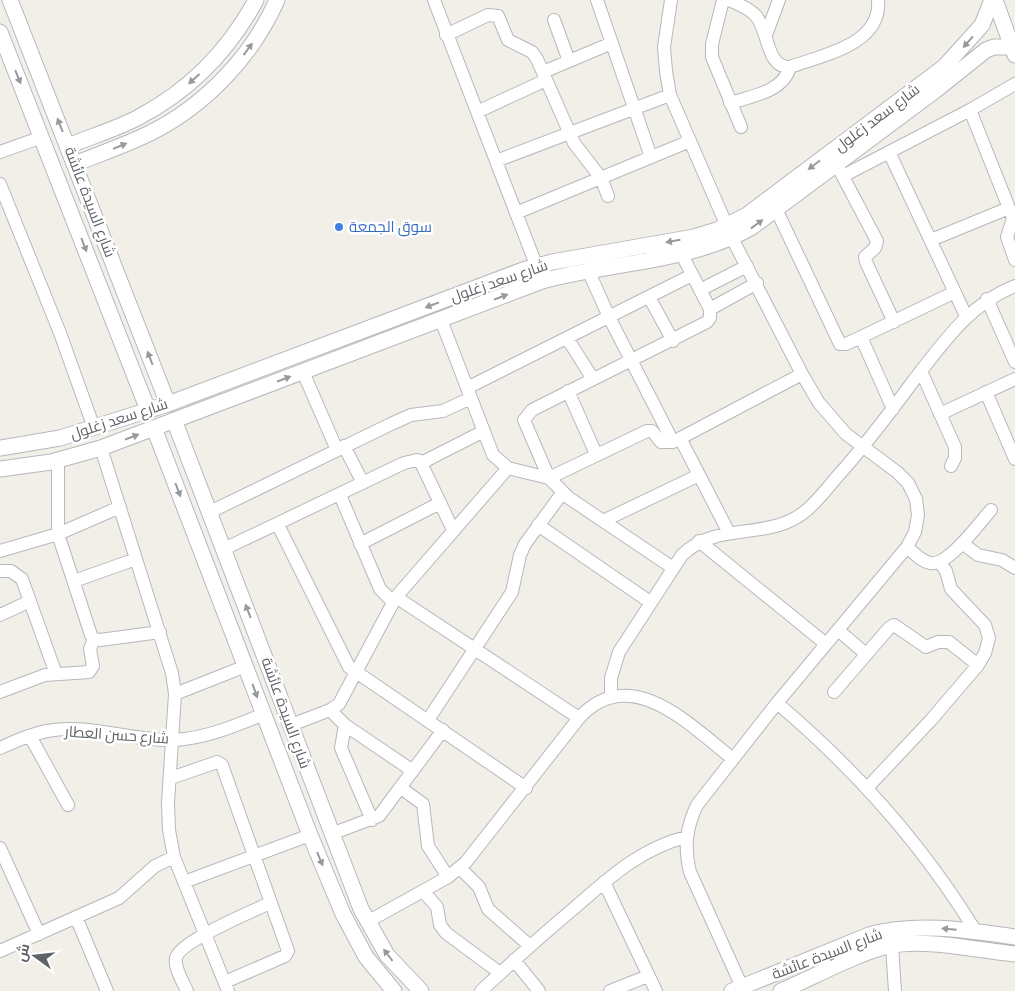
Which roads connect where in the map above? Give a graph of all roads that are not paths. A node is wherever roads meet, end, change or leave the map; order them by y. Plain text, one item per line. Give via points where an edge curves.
1 (10, 0) edge
2 (256, 0) edge
3 (277, 0) edge
4 (434, 0) edge
5 (671, 0) edge
6 (723, 0) edge
7 (729, 0) edge
8 (779, 0) edge
9 (878, 0) edge
10 (994, 0) edge
11 (598, 1) edge
12 (554, 20) dead end
13 (24, 35) junction
14 (446, 35) junction
15 (766, 36) junction
16 (2, 38) edge
17 (612, 43) junction
18 (1013, 52) edge
19 (569, 61) junction
20 (790, 67) junction
21 (545, 76) junction
22 (1015, 84) edge
23 (670, 95) junction
24 (730, 103) junction
25 (633, 108) junction
26 (970, 110) junction
27 (477, 112) junction
28 (741, 127) dead end
29 (569, 133) junction
30 (42, 137) junction
31 (690, 141) junction
32 (68, 146) junction
33 (0, 152) edge
34 (889, 152) junction
35 (651, 157) junction
36 (496, 161) junction
37 (75, 164) junction
38 (840, 170) junction
39 (601, 178) junction
40 (0, 184) edge
41 (608, 196) dead end
42 (776, 209) junction
43 (93, 210) junction
44 (516, 213) junction
45 (1012, 214) edge
46 (73, 218) junction
47 (730, 232) junction
48 (930, 240) junction
49 (682, 253) junction
50 (1015, 260) edge
51 (536, 266) junction
52 (747, 266) junction
53 (588, 270) junction
54 (692, 275) junction
55 (542, 281) junction
56 (757, 282) junction
57 (1015, 286) edge
58 (700, 290) junction
59 (955, 292) junction
60 (649, 297) junction
61 (987, 299) junction
62 (710, 309) junction
63 (609, 316) junction
64 (966, 316) junction
65 (441, 320) junction
66 (894, 322) junction
67 (861, 337) junction
68 (567, 338) junction
69 (673, 341) junction
70 (633, 361) junction
71 (1015, 362) edge
72 (921, 371) junction
73 (303, 372) junction
74 (802, 374) junction
75 (593, 379) junction
76 (1015, 379) edge
77 (226, 382) junction
78 (568, 392) junction
79 (986, 392) junction
80 (469, 393) junction
81 (232, 399) junction
82 (168, 404) junction
83 (893, 409) junction
84 (148, 410) junction
85 (940, 414) junction
86 (174, 420) junction
87 (94, 428) junction
88 (154, 428) junction
89 (484, 431) junction
90 (676, 440) junction
91 (27, 444) junction
92 (0, 448) edge
93 (101, 448) junction
94 (340, 448) junction
95 (864, 448) junction
96 (596, 454) junction
97 (188, 455) junction
98 (1015, 459) edge
99 (58, 460) junction
100 (425, 462) junction
101 (168, 464) junction
102 (31, 466) junction
103 (951, 466) dead end
104 (508, 468) junction
105 (0, 469) edge
106 (699, 475) junction
107 (549, 478) junction
108 (363, 483) junction
109 (563, 492) junction
110 (340, 495) junction
111 (440, 504) junction
112 (120, 507) junction
113 (991, 510) dead end
114 (210, 512) junction
115 (603, 522) junction
116 (278, 525) junction
117 (538, 525) junction
118 (454, 530) junction
119 (729, 533) junction
120 (58, 534) junction
121 (699, 542) junction
122 (962, 543) junction
123 (360, 544) junction
124 (907, 547) junction
125 (224, 549) junction
126 (0, 551) edge
127 (136, 559) junction
128 (940, 563) junction
129 (673, 568) junction
130 (1015, 568) edge
131 (0, 571) edge
132 (74, 581) junction
133 (394, 599) junction
134 (30, 601) junction
135 (650, 602) junction
136 (0, 615) edge
137 (838, 630) junction
138 (160, 632) junction
139 (258, 636) junction
140 (94, 639) junction
141 (238, 644) junction
142 (826, 644) junction
143 (475, 650) junction
144 (866, 654) junction
145 (978, 664) junction
146 (246, 666) junction
147 (356, 673) junction
148 (56, 674) junction
149 (0, 692) edge
150 (834, 692) dead end
151 (175, 694) junction
152 (611, 696) junction
153 (777, 703) junction
154 (330, 710) junction
155 (264, 714) junction
156 (579, 718) junction
157 (428, 720) junction
158 (291, 725) junction
159 (345, 725) junction
160 (443, 730) junction
161 (30, 736) junction
162 (172, 740) junction
163 (0, 748) edge
164 (733, 759) junction
165 (413, 771) junction
166 (171, 778) junction
167 (401, 788) junction
168 (526, 788) junction
169 (867, 788) junction
170 (315, 791) junction
171 (296, 798) junction
172 (68, 805) dead end
173 (372, 820) junction
174 (331, 834) junction
175 (310, 835) junction
176 (686, 837) junction
177 (0, 848) edge
178 (254, 856) junction
179 (174, 857) junction
180 (460, 868) junction
181 (448, 877) junction
182 (184, 882) junction
183 (604, 882) junction
184 (423, 891) junction
185 (270, 903) junction
186 (76, 917) junction
187 (367, 922) junction
188 (976, 932) junction
189 (206, 933) junction
190 (38, 934) junction
191 (1015, 937) edge
192 (530, 946) junction
193 (892, 946) junction
194 (0, 951) edge
195 (1015, 954) edge
196 (818, 956) junction
197 (514, 960) junction
198 (824, 972) junction
199 (500, 973) junction
200 (648, 976) junction
201 (226, 986) edge
202 (737, 989) edge
203 (107, 991) edge
204 (187, 991) edge
205 (394, 991) edge
206 (421, 991) edge
207 (481, 991) edge
208 (538, 991) edge
209 (610, 991) edge
210 (656, 991) edge
211 (782, 991) edge
212 (896, 991) edge

1 - 13 street, شارع السيدة عائشة
2 -> 32 street via 229,43 187,86 137,118
37 -> 3 street via 147,135 198,102 240,60
4 - 14 street
5 - 23 street via 664,47
6 - 24 street via 711,50
7 - 15 street via 756,16
8 - 15 street
9 - 20 street via 877,17 864,37 854,44
10 - 18 street
10 -> 47 street, شارع سعد زغلول via 982,25 944,67 747,215
11 - 17 street
12 - 19 street
13 - 16 street
32 -> 13 street, شارع السيدة عائشة
14 - 21 street via 495,14 508,40 532,52
14 - 27 street
15 - 20 street via 776,63 782,68
16 -> 30 street, شارع السيدة عائشة
17 - 19 street
17 - 25 street
18 - 38 street, شارع سعد زغلول via 994,46 986,50
19 - 21 street
20 - 24 street via 783,82 776,87
21 - 27 street
21 - 29 street
22 - 26 street
23 - 25 street
23 - 31 street
24 - 28 street
25 - 29 street
25 - 35 street
26 - 34 street
26 - 45 street
27 - 36 street
29 - 36 street
29 - 39 street via 580,153
30 - 33 street
30 - 46 street, شارع السيدة عائشة
31 - 35 street
31 - 47 street
32 - 37 street, شارع السيدة عائشة
34 - 38 street
34 - 48 street
35 - 39 street
36 - 44 street
37 - 43 street, شارع السيدة عائشة
38 - 42 street, شارع سعد زغلول
38 - 66 street via 876,241 875,248 865,257 866,262
39 - 41 street
39 - 44 street
40 - 87 street
47 -> 42 street, شارع سعد زغلول via 752,227
42 - 67 street via 838,341 844,344
43 - 46 street
82 -> 43 street, شارع السيدة عائشة
44 - 51 street
45 - 48 street
45 - 50 street via 1007,237
46 -> 84 street, شارع السيدة عائشة
47 - 49 street, شارع سعد زغلول via 707,247
47 -> 51 street, شارع سعد زغلول
47 - 52 street
48 - 59 street
49 - 53 street, شارع سعد زغلول
49 - 54 street
51 - 55 street
51 -> 77 street, شارع سعد زغلول
52 - 56 street
52 - 58 street
53 - 55 street, شارع سعد زغلول
53 - 63 street
54 - 58 street
54 - 60 street
65 -> 55 street, شارع سعد زغلول
56 - 62 street
56 - 74 street
57 - 61 street
58 - 62 street
59 - 64 street
59 - 66 street
60 - 63 street
60 - 69 street
61 - 64 street
61 - 71 street
62 - 69 street via 707,322
63 - 68 street
63 - 70 street
64 - 72 street
65 - 73 street, شارع سعد زغلول
65 - 80 street
66 - 67 street
67 - 83 street
68 - 75 street
68 - 80 street
69 - 70 street
70 - 75 street
70 - 90 street
72 - 83 street
72 - 85 street
81 -> 73 street, شارع سعد زغلول
73 - 94 street
74 - 90 street
74 - 95 street via 831,420
75 - 78 street
76 - 79 street
77 - 81 street
77 - 82 street, شارع سعد زغلول
78 - 96 street
78 - 107 street via 532,410 524,420
79 - 85 street
79 - 98 street
80 - 89 street
80 - 94 street via 434,413 410,415
81 - 86 street, شارع سعد زغلول
82 - 84 street, شارع سعد زغلول
83 - 95 street
84 - 87 street, شارع سعد زغلول
85 - 103 street via 955,447
86 - 88 street, شارع سعد زغلول
86 - 97 street, شارع السيدة عائشة
87 - 91 street, شارع سعد زغلول
93 -> 88 street, شارع سعد زغلول
88 - 101 street, شارع السيدة عائشة
89 - 100 street
89 - 104 street via 493,455
90 - 96 street via 661,442 652,431 647,431
90 - 106 street
91 - 92 street, شارع سعد زغلول
91 - 102 street
93 - 99 street, شارع سعد زغلول
93 - 112 street
94 - 108 street
94 - 114 street
95 - 119 street via 809,508 793,520 774,527
95 - 124 street via 896,472 916,499 916,524
96 - 107 street
97 - 101 street
97 - 114 street, شارع السيدة عائشة
99 - 102 street, شارع سعد زغلول
99 - 120 street
100 - 108 street via 410,461
100 - 111 street via 423,469
101 -> 141 street, شارع السيدة عائشة
102 - 105 street, شارع سعد زغلول
104 - 107 street
104 - 118 street
106 - 115 street
106 - 119 street
107 - 109 street
108 - 110 street
109 - 115 street
109 - 117 street
110 - 116 street
110 - 123 street
111 - 118 street
111 - 123 street
112 - 120 street
112 - 127 street
113 - 122 street
114 - 125 street, شارع السيدة عائشة
115 - 129 street
116 - 125 street
116 - 147 street via 344,660
117 - 135 street
117 - 143 street via 520,555 512,592
118 - 133 street
119 - 121 street
120 - 126 street
120 - 132 street
121 - 129 street via 682,555
121 - 142 street
122 - 128 street
122 - 130 street via 978,555 1002,560
123 - 133 street via 380,588
124 - 128 street via 923,560
124 - 137 street
139 -> 125 street, شارع السيدة عائشة
127 - 132 street
127 - 138 street
128 - 145 street via 951,589 981,618 988,631 987,646
129 - 135 street
131 - 134 street via 12,570 19,575
132 - 140 street
133 - 143 street
133 - 147 street
134 - 136 street
134 - 148 street
135 - 152 street via 619,652 611,678
137 - 142 street
137 - 144 street
138 - 140 street
138 - 151 street
139 - 141 street
139 - 158 street, شارع السيدة عائشة
140 - 148 street via 90,649 92,670
141 - 146 street, شارع السيدة عائشة
142 - 153 street
143 - 156 street
143 - 157 street
144 - 145 street via 889,628 896,626 926,648 938,642 949,642
144 - 150 street
145 - 169 street via 932,720
146 - 151 street
146 -> 155 street, شارع السيدة عائشة
147 - 154 street via 342,699
147 - 157 street
148 - 149 street
151 - 162 street
152 - 156 street via 588,708
152 - 164 street via 633,695 654,702
153 - 164 street
153 - 169 street
154 - 158 street
154 - 159 street
155 - 162 street, شارع حسن العطار via 204,735
155 - 171 street, شارع السيدة عائشة
156 - 168 street
157 - 160 street
158 - 170 street, شارع السيدة عائشة
159 - 165 street
159 - 173 street via 340,744 342,752
160 - 165 street
160 - 168 street
161 - 162 street, شارع حسن العطار via 65,729
161 - 163 street, شارع حسن العطار
161 - 172 street
162 - 166 street
164 - 176 street via 697,804
165 - 167 street
166 - 178 street via 220,763
166 - 179 street via 169,830
167 - 173 street via 384,811
167 - 181 street via 423,804 428,846
168 - 180 street
169 - 188 street via 923,854
170 - 171 street
170 - 174 street, شارع السيدة عائشة
171 - 175 street, شارع السيدة عائشة
173 - 174 street
174 - 187 street, شارع السيدة عائشة
175 - 178 street
175 -> 205 street, شارع السيدة عائشة via 353,937
176 - 183 street via 643,853
176 - 202 street via 690,872
177 - 190 street
178 - 182 street
178 - 185 street
179 - 182 street
179 - 186 street via 155,866 119,898
180 - 181 street
180 - 192 street via 475,880 488,908
181 - 184 street
182 - 189 street
183 - 192 street
183 - 200 street
184 - 187 street
184 - 199 street via 437,907 440,925 446,933
185 - 189 street
185 - 201 street via 288,951 285,956
186 - 190 street
186 - 203 street
206 -> 187 street, شارع السيدة عائشة via 387,955
188 - 191 street, شارع السيدة عائشة
188 -> 196 street, شارع السيدة عائشة via 888,930
189 - 201 street
189 - 204 street via 177,955 176,963
190 - 194 street
192 - 197 street
193 - 195 street, شارع السيدة عائشة via 931,945
193 - 198 street, شارع السيدة عائشة
193 - 212 street
196 - 198 street
196 - 202 street, شارع السيدة عائشة
197 - 199 street
197 - 208 street
198 - 211 street, شارع السيدة عائشة
199 - 207 street
200 - 209 street
200 - 210 street

